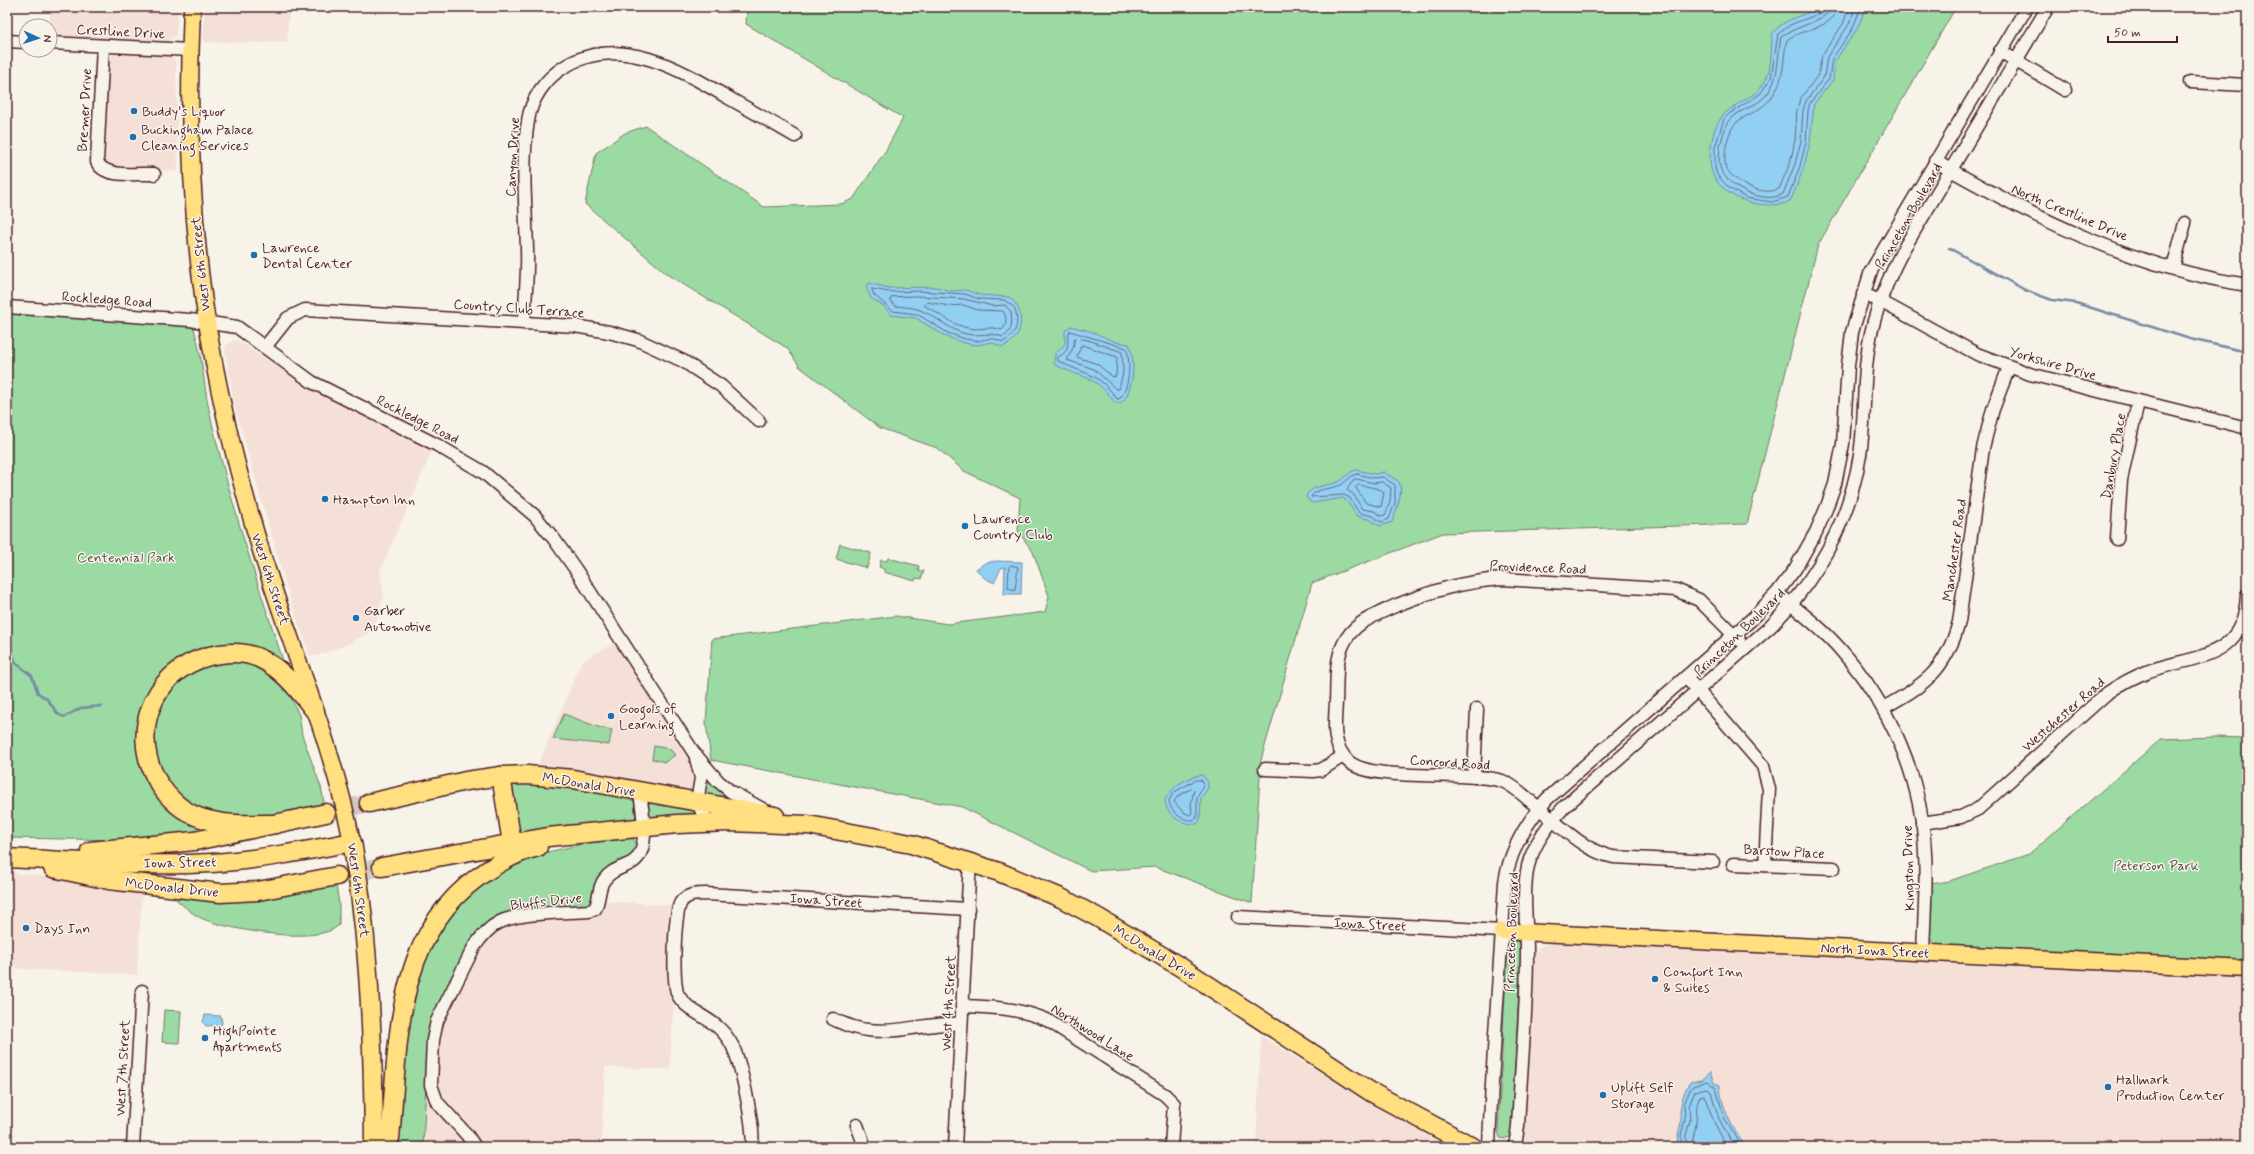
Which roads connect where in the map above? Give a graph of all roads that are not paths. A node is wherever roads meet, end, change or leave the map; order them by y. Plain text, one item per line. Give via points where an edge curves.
1 (192, 7) edge
2 (2027, 7) edge
3 (2048, 7) edge
4 (7, 41) edge
5 (18, 42) edge
6 (58, 43) edge
7 (103, 46) junction
8 (190, 50) junction
9 (2000, 51) junction
10 (2017, 61) junction
11 (2190, 82) dead end
12 (2247, 85) edge
13 (2065, 90) dead end
14 (795, 136) dead end
15 (1935, 161) junction
16 (1951, 171) junction
17 (154, 174) dead end
18 (2185, 224) dead end
19 (2173, 268) junction
20 (2247, 285) edge
21 (1863, 294) junction
22 (1880, 301) junction
23 (7, 307) edge
24 (207, 322) junction
25 (524, 323) junction
26 (265, 347) junction
27 (2009, 367) junction
28 (2138, 402) junction
29 (759, 421) dead end
30 (2247, 428) edge
31 (2117, 539) dead end
32 (1777, 593) junction
33 (2247, 595) edge
34 (1791, 605) junction
35 (1734, 635) junction
36 (1746, 648) junction
37 (1686, 677) junction
38 (1699, 691) junction
39 (1883, 708) junction
40 (1477, 709) dead end
41 (315, 711) junction
42 (694, 753) junction
43 (1343, 756) junction
44 (1265, 769) dead end
45 (501, 776) junction
46 (1474, 777) junction
47 (640, 792) junction
48 (697, 802) junction
49 (369, 803) tunnel mouth
50 (1539, 808) junction
51 (326, 813) tunnel mouth
52 (774, 815) junction
53 (1554, 819) junction
54 (708, 823) junction
55 (1922, 823) junction
56 (276, 824) junction
57 (808, 825) junction
58 (643, 826) junction
59 (581, 835) junction
60 (352, 842) junction
61 (512, 843) junction
62 (7, 858) edge
63 (970, 861) junction
64 (1714, 862) dead end
65 (1733, 864) dead end
66 (1765, 865) junction
67 (382, 868) tunnel mouth
68 (1834, 868) dead end
69 (337, 876) tunnel mouth
70 (968, 909) junction
71 (1238, 917) dead end
72 (1502, 931) junction
73 (1526, 932) junction
74 (1922, 952) junction
75 (2247, 969) edge
76 (142, 991) dead end
77 (962, 1006) junction
78 (833, 1019) dead end
79 (962, 1024) junction
80 (857, 1125) dead end
81 (133, 1147) edge
82 (374, 1147) edge
83 (386, 1147) edge
84 (475, 1147) edge
85 (752, 1147) edge
86 (865, 1147) edge
87 (955, 1147) edge
88 (1171, 1147) edge
89 (1473, 1147) edge
90 (1489, 1147) edge
91 (1515, 1147) edge

1 - 8 main road, West 6th Street
2 - 9 street, Princeton Boulevard
3 - 10 street, Princeton Boulevard
4 - 5 street
6 - 7 street, Crestline Drive
7 - 8 street, Crestline Drive
7 - 17 street, Bremer Drive via 97,162 99,167 108,172
8 - 24 main road, West 6th Street via 192,183 196,239
9 - 10 street
9 - 15 street, Princeton Boulevard
10 - 13 street
10 - 16 street, Princeton Boulevard
11 - 12 street
14 - 25 street, Canyon Drive via 683,71 652,60 608,54 594,55 558,70 540,90 528,121 524,184 528,252
15 - 16 street, North Crestline Drive
15 - 21 street, Princeton Boulevard via 1882,250
16 - 19 street, North Crestline Drive via 1996,197 2062,229
16 - 22 street, Princeton Boulevard via 1897,262
18 - 19 street
19 - 20 street, North Crestline Drive
21 - 22 street, Yorkshire Drive
21 - 32 street, Princeton Boulevard via 1850,346 1843,444 1834,484 1816,532 1795,569
22 - 27 street, Yorkshire Drive via 1977,354
22 - 34 street, Princeton Boulevard via 1869,344 1860,453 1851,495 1828,552
23 - 24 street, Rockledge Road
24 - 26 street, Rockledge Road via 243,330
24 - 41 main road, West 6th Street via 225,420 250,512 270,580
25 - 26 street, Country Club Terrace via 305,310 296,312 288,318
25 - 29 street, Country Club Terrace via 575,326 609,332 661,349 704,374
26 - 42 street, Rockledge Road via 312,382 454,454 496,482 535,516 576,570
27 - 28 street, Yorkshire Drive via 2049,380
27 - 39 street, Manchester Road via 1993,409 1983,448 1959,622 1954,638 1942,664 1928,680
28 - 30 street, Yorkshire Drive
28 - 31 street, Danbury Place via 2121,480
32 - 34 street, Kingston Drive
32 - 35 street, Princeton Boulevard
33 - 55 street, Westchester Road via 2242,623 2233,638 2224,646 2206,656 2149,671 2120,684 1978,809 1961,817
34 - 36 street, Princeton Boulevard
34 - 39 street, Kingston Drive via 1840,649
35 - 36 street, Providence Road
35 - 37 street, Princeton Boulevard
35 - 43 street, Providence Road via 1699,600 1688,594 1662,588 1502,579 1468,582 1437,589 1366,619 1356,627 1343,645 1338,665 1334,730
36 - 38 street, Princeton Boulevard
37 - 38 street
37 - 50 street, Princeton Boulevard via 1558,788
38 - 53 street, Princeton Boulevard via 1564,807
38 - 66 street via 1763,766 1769,790
39 - 55 street, Kingston Drive via 1914,781
40 - 46 street
41 - 56 highway via 288,679 269,663 251,655 226,653 198,659 175,673 159,691 148,717 144,743 148,760 164,792 176,803 200,818 214,822
41 - 60 main road, West 6th Street via 337,775
42 - 48 street via 701,778
42 - 52 street via 730,791
43 - 44 street via 1321,770
43 - 46 street, Concord Road via 1356,766 1376,772
45 - 47 highway, McDonald Drive via 566,778
45 - 49 highway, McDonald Drive via 466,781
45 - 61 highway
46 - 50 street, Concord Road via 1503,782 1516,788
47 - 48 highway, McDonald Drive
47 - 58 street, Bluffs Drive
48 - 52 highway, McDonald Drive
48 - 54 street
50 - 53 street, Concord Road
50 - 72 street, Princeton Boulevard via 1523,830 1510,858 1505,882
51 - 56 highway
52 - 57 highway, McDonald Drive
53 - 64 street, Concord Road via 1579,841 1602,855
53 - 73 street, Princeton Boulevard via 1538,841 1528,866 1524,913
54 - 57 highway, McDonald Drive
54 - 58 highway, McDonald Drive
55 - 74 street, Kingston Drive via 1926,884
56 - 62 highway via 171,844
57 - 63 highway, McDonald Drive via 889,839
58 - 59 highway, McDonald Drive
58 - 84 street, Bluffs Drive via 644,844 640,855 636,860 607,876 595,908 589,912 506,919 489,929 474,947 437,1021 433,1040 431,1085 437,1102
59 - 61 highway, McDonald Drive
59 - 83 highway via 531,849 488,870 459,894 433,923 418,952 404,995 390,1138
60 - 62 highway, Iowa Street via 290,854 211,863 161,864
60 - 82 highway, West 6th Street via 369,972
61 - 67 highway, McDonald Drive
62 - 69 highway, McDonald Drive via 109,880 220,893 258,891
63 - 70 street, West 4th Street
63 - 89 highway, McDonald Drive via 1024,882 1097,917 1189,972 1371,1092
65 - 66 street, Barstow Place
66 - 68 street, Barstow Place
70 - 77 street, West 4th Street
70 - 85 street, Iowa Street via 752,895 697,894 685,898 678,907 677,914 676,990 686,1004 712,1022 731,1043 738,1062 752,1128
71 - 72 street, Iowa Street
72 - 73 main road, North Iowa Street
72 - 90 street, Princeton Boulevard
73 - 74 main road, North Iowa Street
73 - 91 street, Princeton Boulevard
74 - 75 main road, North Iowa Street
76 - 81 street, West 7th Street
77 - 79 street, West 4th Street
77 - 88 street, Northwood Lane via 1010,1008 1047,1020 1165,1095 1174,1104
78 - 79 street via 850,1026 882,1031 941,1023
79 - 87 street, West 4th Street
80 - 86 street

